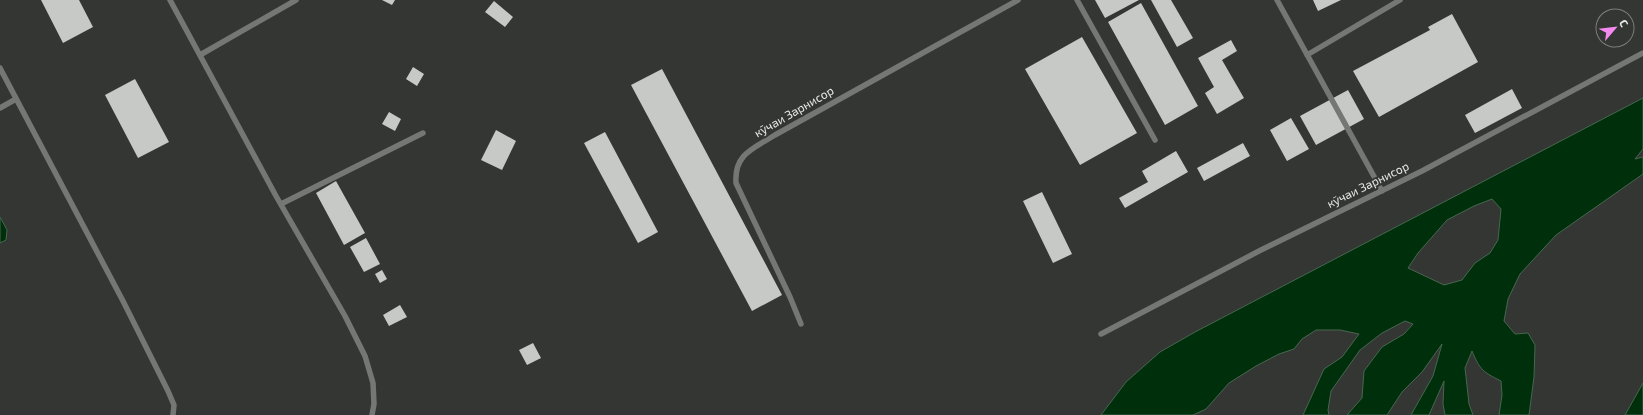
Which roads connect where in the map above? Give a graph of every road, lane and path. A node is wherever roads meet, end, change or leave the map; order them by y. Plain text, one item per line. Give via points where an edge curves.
1 (170, 0) edge
2 (296, 0) edge
3 (1018, 0) edge
4 (1076, 0) edge
5 (1277, 0) edge
6 (1400, 0) edge
7 (1643, 54) edge
8 (200, 55) junction
9 (1307, 55) junction
10 (0, 68) edge
11 (16, 99) junction
12 (0, 108) edge
13 (424, 133) dead end
14 (1155, 140) dead end
15 (1382, 191) junction
16 (281, 204) junction
17 (801, 324) dead end
18 (1101, 334) dead end
19 (173, 415) edge
20 (372, 415) edge

1 - 8 lane
2 - 8 lane
3 - 17 lane, кӯчаи Зарнисор via 775,135 739,160 735,173 736,183
4 - 14 lane
5 - 9 lane
6 - 9 lane
7 - 15 lane, кӯчаи Зарнисор
8 - 16 lane
9 - 15 lane
10 - 11 lane
11 - 12 lane
11 - 19 lane via 168,391 174,405
13 - 16 lane
15 - 18 lane, кӯчаи Зарнисор via 1261,250
16 - 20 lane via 365,356 373,383

